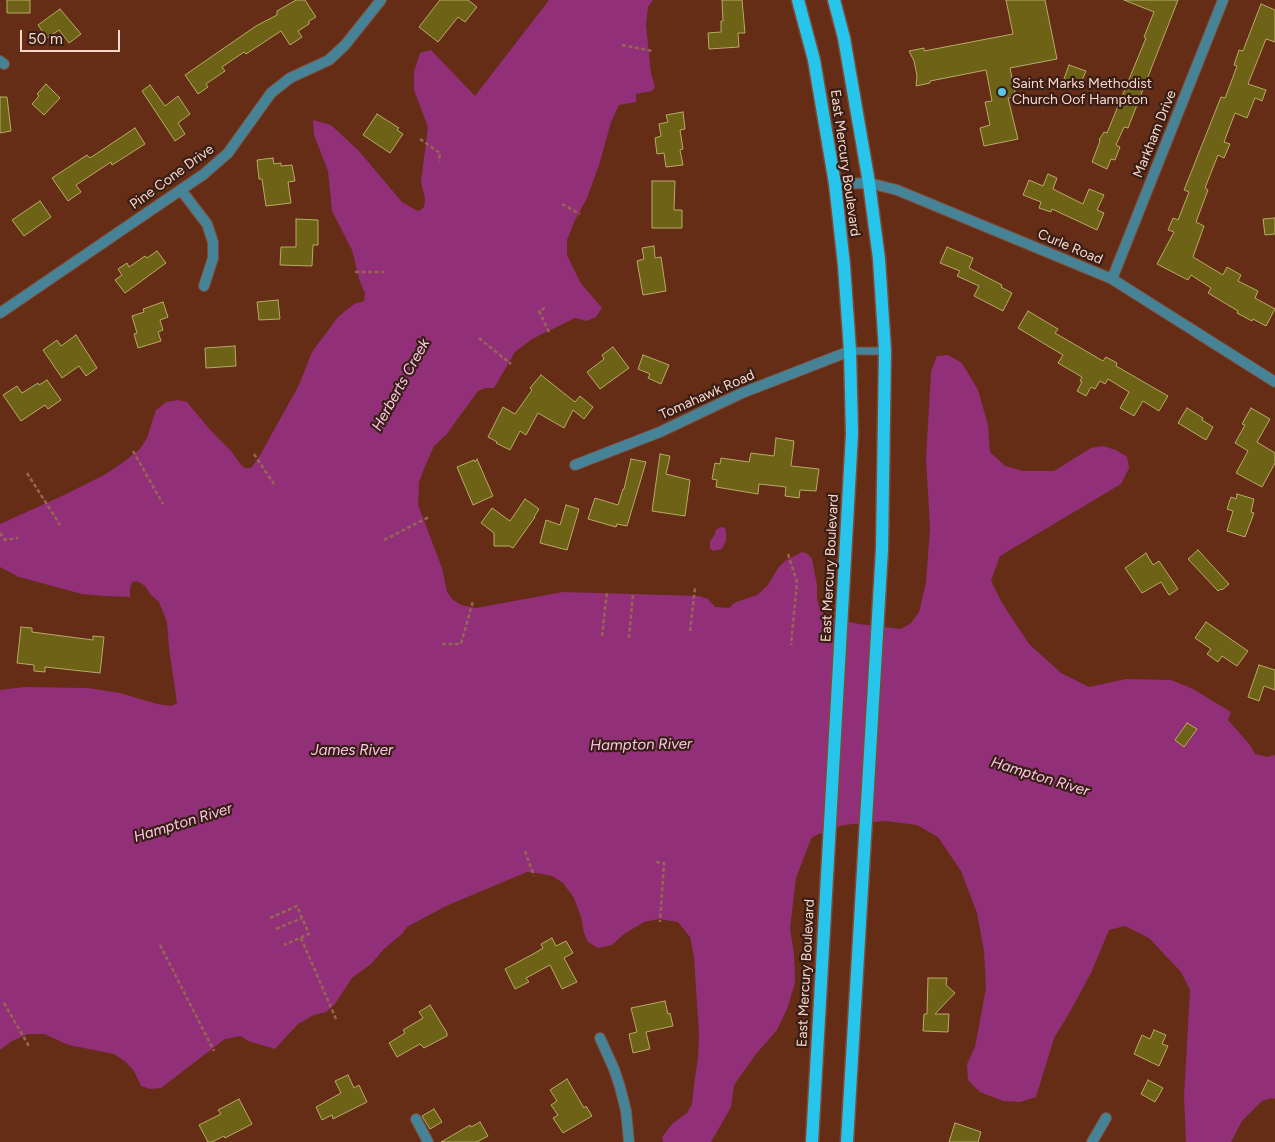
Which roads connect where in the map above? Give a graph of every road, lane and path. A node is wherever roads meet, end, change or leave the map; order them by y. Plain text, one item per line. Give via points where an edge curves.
1 (381, 0) edge
2 (798, 0) edge
3 (834, 0) edge
4 (1223, 0) edge
5 (622, 46) dead end
6 (652, 51) dead end
7 (420, 139) dead end
8 (439, 162) dead end
9 (869, 183) junction
10 (835, 184) junction
11 (181, 190) junction
12 (562, 204) dead end
13 (580, 214) dead end
14 (355, 272) dead end
15 (384, 272) dead end
16 (1112, 279) junction
17 (204, 286) dead end
18 (545, 308) dead end
19 (0, 313) edge
20 (550, 334) dead end
21 (480, 338) dead end
22 (850, 351) junction
23 (885, 351) junction
24 (511, 364) dead end
25 (1275, 382) edge
26 (133, 451) dead end
27 (254, 454) dead end
28 (575, 465) dead end
29 (27, 473) dead end
30 (274, 484) dead end
31 (163, 504) dead end
32 (429, 516) dead end
33 (60, 525) dead end
34 (0, 534) edge
35 (18, 538) dead end
36 (384, 540) dead end
37 (788, 554) dead end
38 (695, 588) dead end
39 (607, 592) dead end
40 (634, 592) dead end
41 (473, 601) dead end
42 (690, 631) dead end
43 (602, 636) dead end
44 (629, 638) dead end
45 (442, 644) dead end
46 (791, 645) dead end
47 (525, 851) dead end
48 (656, 862) dead end
49 (534, 876) dead end
50 (270, 918) dead end
51 (302, 918) junction
52 (660, 922) dead end
53 (276, 929) dead end
54 (301, 938) junction
55 (160, 945) dead end
56 (284, 945) dead end
57 (4, 1003) dead end
58 (336, 1019) dead end
59 (600, 1038) dead end
60 (30, 1048) dead end
61 (214, 1051) dead end
62 (1106, 1118) dead end
63 (416, 1119) dead end
64 (428, 1142) edge
65 (629, 1142) edge
66 (812, 1142) edge
67 (847, 1142) edge
68 (1092, 1142) edge

1 - 11 street, Pine Cone Drive via 346,45 329,60 290,78 271,93 228,153
2 - 10 main road, East Mercury Boulevard via 814,60
3 - 9 main road, East Mercury Boulevard via 844,38
4 - 16 street, Markham Drive
5 - 6 path
7 - 8 path via 440,153
9 - 10 street, Curle Road
9 - 16 street, Curle Road via 897,190
9 - 23 main road, East Mercury Boulevard
10 - 22 main road, East Mercury Boulevard
11 - 17 street via 207,224 214,242 213,258
11 - 19 street, Pine Cone Drive
12 - 13 path
14 - 15 path
16 - 25 street, Curle Road
18 - 20 path via 539,311
21 - 24 path
22 - 23 lane
22 - 28 street, Tomahawk Road via 742,392 660,432
22 - 66 main road, East Mercury Boulevard via 852,434 844,602
23 - 67 main road, East Mercury Boulevard via 879,605
26 - 31 path
27 - 30 path
29 - 33 path
32 - 36 path
34 - 35 path via 5,540
37 - 46 path via 797,582
38 - 42 path
39 - 43 path
40 - 44 path
41 - 45 path via 461,644
47 - 49 path
48 - 52 path via 664,863
50 - 51 path via 297,906
51 - 53 path
51 - 54 path via 309,934
54 - 56 path
54 - 58 path
55 - 61 path
57 - 60 path
59 - 65 street via 620,1087
62 - 68 street
63 - 64 street

